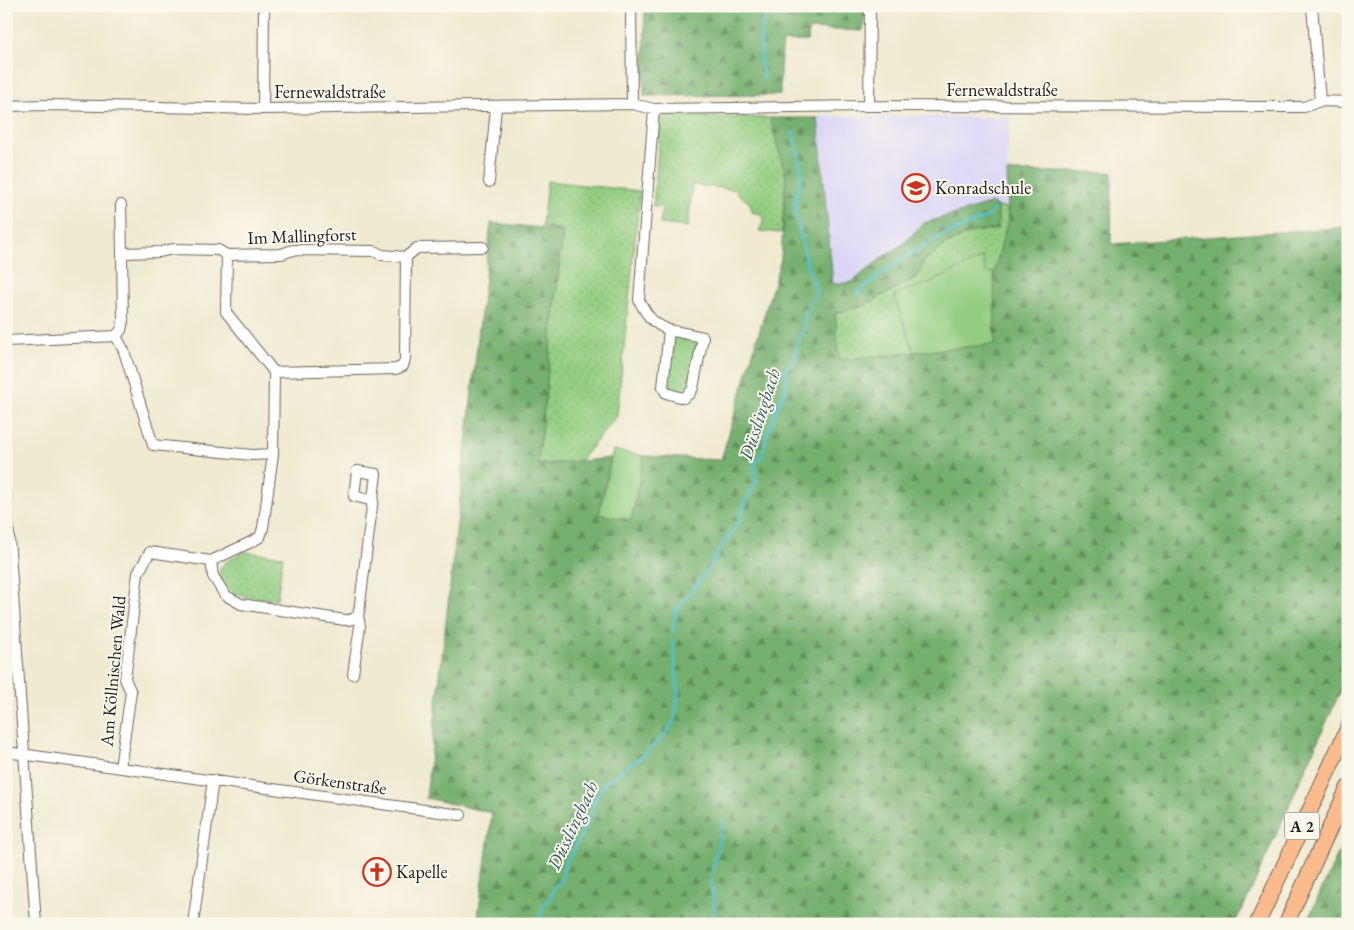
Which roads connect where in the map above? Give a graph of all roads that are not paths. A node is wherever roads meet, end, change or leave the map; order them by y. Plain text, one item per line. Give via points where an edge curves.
1 (264, 6) edge
2 (631, 6) edge
3 (870, 6) edge
4 (1312, 6) edge
5 (1320, 101) junction
6 (1348, 102) edge
7 (632, 104) junction
8 (6, 106) edge
9 (869, 106) junction
10 (496, 107) junction
11 (263, 109) junction
12 (654, 109) junction
13 (489, 182) dead end
14 (121, 205) dead end
15 (483, 247) dead end
16 (122, 253) junction
17 (227, 255) junction
18 (406, 257) junction
19 (669, 330) junction
20 (116, 336) junction
21 (6, 341) edge
22 (274, 372) junction
23 (273, 454) junction
24 (6, 495) edge
25 (373, 501) dead end
26 (211, 561) junction
27 (358, 616) junction
28 (354, 674) dead end
29 (1348, 728) edge
30 (6, 752) edge
31 (23, 755) junction
32 (120, 768) junction
33 (213, 780) junction
34 (1348, 788) edge
35 (461, 815) dead end
36 (36, 924) edge
37 (193, 924) edge
38 (1257, 924) edge
39 (1286, 924) edge

1 - 11 street
2 - 7 street
3 - 9 street
4 - 5 street
5 - 6 street, Fernewaldstraße
5 - 9 street, Fernewaldstraße via 1304,107
7 - 10 street, Fernewaldstraße
7 - 12 street, Fernewaldstraße
8 - 11 street, Fernewaldstraße
9 - 12 street, Fernewaldstraße
10 - 11 street, Fernewaldstraße
10 - 13 street
12 - 19 street via 639,300 647,316
14 - 16 street
15 - 18 street, Im Mallingforst via 417,248
16 - 17 street, Im Mallingforst via 173,249 218,250
16 - 20 street via 123,321
17 - 18 street, Im Mallingforst via 281,254 293,250 374,251
17 - 22 street, Im Mallingforst via 226,312
18 - 22 street via 405,359 400,369
19 - 19 street via 703,337 693,388 683,398 666,393 663,388
20 - 21 street
20 - 23 street via 124,351 153,445
22 - 23 street
23 - 26 street via 260,537
24 - 31 street
25 - 27 street
26 - 27 street via 213,576 226,595 241,604 345,620
26 - 32 street, Am Köllnischen Wald via 150,552 138,573 125,680 131,692
27 - 28 street via 360,626
29 - 38 highway, A 2
30 - 31 street, Görkenstraße
31 - 32 street, Görkenstraße
31 - 36 street
32 - 33 street, Görkenstraße
33 - 35 street, Görkenstraße
33 - 37 street
34 - 39 highway, A 2

